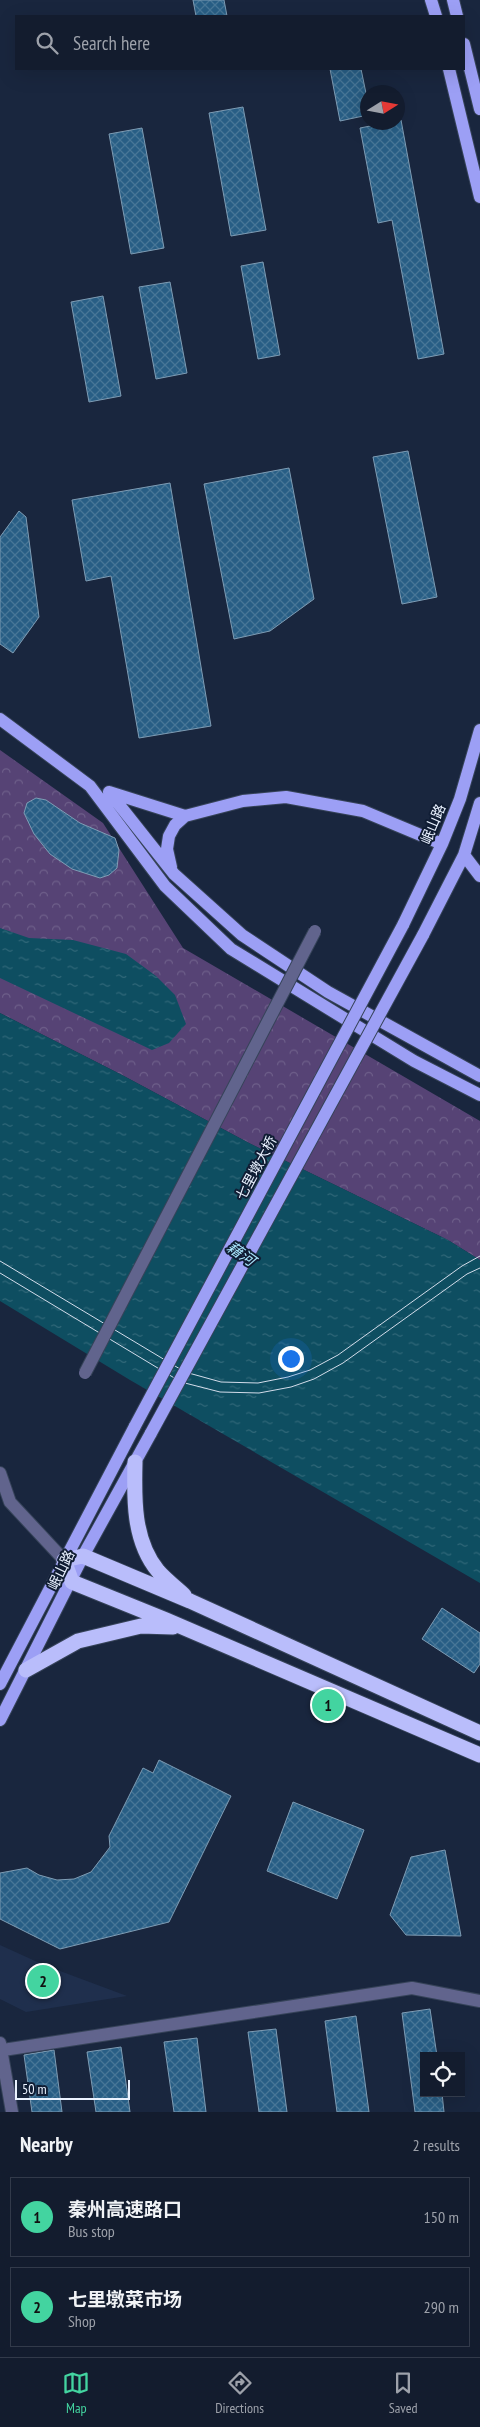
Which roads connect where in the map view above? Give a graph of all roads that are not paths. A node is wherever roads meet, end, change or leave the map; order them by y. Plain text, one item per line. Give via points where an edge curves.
1 (431, 0) edge
2 (453, 0) edge
3 (436, 15) edge
4 (457, 15) edge
5 (465, 48) edge
6 (449, 70) edge
7 (480, 109) edge
8 (480, 197) edge
9 (1, 723) edge
10 (480, 730) edge
11 (90, 786) junction
12 (109, 792) junction
13 (480, 803) edge
14 (185, 816) junction
15 (442, 844) junction
16 (464, 855) junction
17 (480, 866) edge
18 (174, 874) junction
19 (480, 876) edge
20 (403, 925) joint
21 (315, 931) dead end
22 (480, 1076) edge
23 (480, 1095) edge
24 (84, 1373) dead end
25 (135, 1426) joint
26 (135, 1462) junction
27 (0, 1473) edge
28 (83, 1556) junction
29 (64, 1560) junction
30 (72, 1582) junction
31 (190, 1601) junction
32 (180, 1627) junction
33 (26, 1670) junction
34 (0, 1684) edge
35 (0, 1720) edge
36 (480, 1733) edge
37 (480, 1755) edge
38 (480, 2000) edge
39 (2, 2046) edge
40 (12, 2112) edge

1 - 3 main road
2 - 4 main road
5 - 7 main road
6 - 8 main road
9 - 11 main road
10 - 15 main road, 岷山路 via 460,799
11 - 12 main road
11 - 23 main road via 165,886 231,949 414,1061
12 - 14 main road
12 - 18 main road
13 - 16 main road
14 - 15 main road via 243,801 286,797 363,811
14 - 18 main road via 169,836 168,862
15 - 20 main road, 岷山路
16 - 17 main road
16 - 19 main road
16 - 26 main road, 岷山路, bridge
18 - 22 main road via 242,935 328,992
20 - 25 main road, 七里墩大桥, bridge
21 - 24 street, bridge
25 - 29 main road, 岷山路
26 - 28 main road, 岷山路
26 - 31 highway via 134,1502 141,1540 157,1570
27 - 29 street via 10,1502
28 - 29 highway
28 - 30 main road, 岷山路
28 - 31 highway
29 - 30 highway
29 - 34 main road, 岷山路
30 - 32 highway
30 - 33 main road, 岷山路
31 - 36 highway
32 - 33 highway via 141,1626 78,1641
32 - 37 highway
33 - 35 main road, 岷山路
38 - 39 street via 412,1988
39 - 40 street

